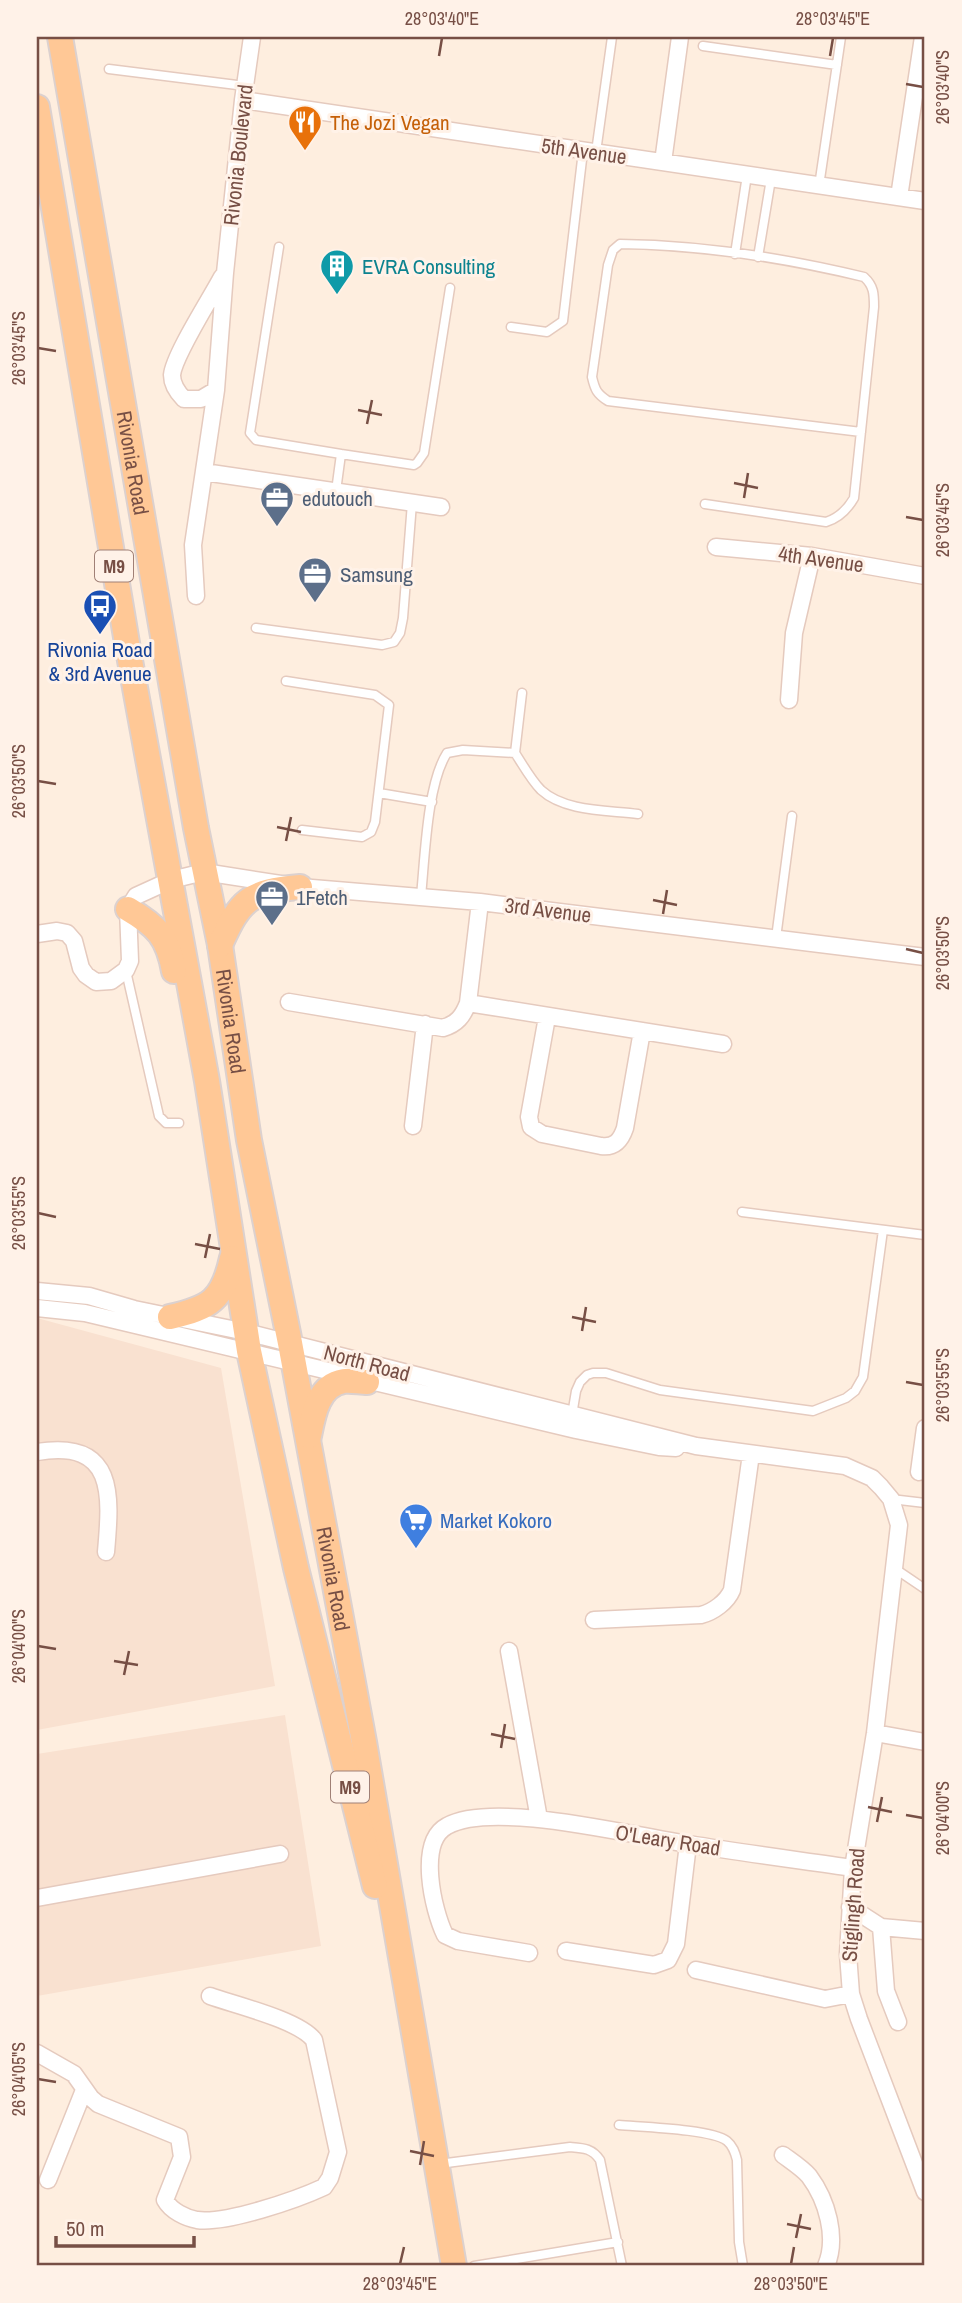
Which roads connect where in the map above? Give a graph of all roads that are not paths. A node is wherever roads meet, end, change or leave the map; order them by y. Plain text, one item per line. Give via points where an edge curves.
1 (60, 37) edge
2 (252, 37) edge
3 (612, 37) edge
4 (680, 37) edge
5 (841, 37) edge
6 (923, 37) edge
7 (703, 46) dead end
8 (837, 65) junction
9 (109, 69) dead end
10 (244, 93) junction
11 (37, 107) edge
12 (590, 151) junction
13 (663, 162) junction
14 (747, 175) junction
15 (771, 178) junction
16 (819, 186) junction
17 (898, 197) junction
18 (925, 201) edge
19 (279, 247) dead end
20 (735, 254) junction
21 (758, 257) junction
22 (225, 273) junction
23 (450, 288) dead end
24 (511, 327) dead end
25 (216, 390) junction
26 (861, 432) junction
27 (341, 454) junction
28 (204, 472) junction
29 (336, 491) junction
30 (412, 503) junction
31 (705, 504) dead end
32 (441, 507) dead end
33 (716, 547) dead end
34 (812, 556) junction
35 (925, 576) edge
36 (196, 596) dead end
37 (256, 628) dead end
38 (286, 681) dead end
39 (522, 693) dead end
40 (789, 700) dead end
41 (515, 753) junction
42 (379, 793) junction
43 (432, 802) junction
44 (638, 814) dead end
45 (792, 816) dead end
46 (302, 830) dead end
47 (204, 872) junction
48 (171, 880) junction
49 (300, 887) junction
50 (421, 896) junction
51 (480, 902) junction
52 (128, 909) junction
53 (37, 934) edge
54 (776, 938) junction
55 (219, 946) junction
56 (925, 957) edge
57 (126, 970) junction
58 (289, 1002) dead end
59 (468, 1003) junction
60 (547, 1017) junction
61 (425, 1024) junction
62 (642, 1031) junction
63 (723, 1044) dead end
64 (207, 1081) junction
65 (179, 1123) dead end
66 (413, 1126) dead end
67 (742, 1212) dead end
68 (883, 1230) junction
69 (925, 1235) edge
70 (233, 1252) junction
71 (37, 1292) edge
72 (37, 1308) edge
73 (170, 1317) junction
74 (247, 1342) junction
75 (291, 1352) junction
76 (367, 1382) junction
77 (572, 1415) junction
78 (925, 1428) edge
79 (696, 1446) junction
80 (308, 1447) junction
81 (37, 1452) edge
82 (751, 1454) junction
83 (919, 1472) dead end
84 (891, 1499) junction
85 (925, 1503) edge
86 (106, 1552) dead end
87 (894, 1567) junction
88 (925, 1589) edge
89 (594, 1620) dead end
90 (509, 1651) dead end
91 (875, 1733) junction
92 (925, 1742) edge
93 (539, 1819) junction
94 (688, 1844) junction
95 (280, 1854) dead end
96 (853, 1868) junction
97 (37, 1898) edge
98 (850, 1907) junction
99 (881, 1927) junction
100 (925, 1931) edge
101 (566, 1951) dead end
102 (529, 1953) dead end
103 (696, 1970) dead end
104 (851, 1994) junction
105 (210, 1996) dead end
106 (409, 2004) junction
107 (898, 2022) dead end
108 (37, 2053) edge
109 (84, 2090) junction
110 (619, 2125) dead end
111 (783, 2155) dead end
112 (436, 2164) junction
113 (48, 2180) dead end
114 (925, 2190) edge
115 (618, 2242) junction
116 (454, 2266) edge
117 (474, 2266) edge
118 (622, 2266) edge
119 (743, 2266) edge
120 (826, 2266) edge

1 - 47 main road, Rivonia Road / M9
2 - 10 street, Rivonia Boulevard
3 - 12 lane
4 - 13 street
5 - 8 lane
6 - 17 street
7 - 8 lane
8 - 16 lane
9 - 10 lane
10 - 12 street, 5th Avenue
10 - 22 street, Rivonia Boulevard
11 - 48 main road, Rivonia Road / M9
12 - 13 street, 5th Avenue
12 - 24 lane via 563,321 547,332
13 - 14 street, 5th Avenue
14 - 15 street, 5th Avenue
14 - 20 lane
15 - 16 street, 5th Avenue
15 - 21 lane
16 - 17 street, 5th Avenue
17 - 18 street, 5th Avenue
19 - 27 lane via 250,433 256,440
20 - 21 lane
20 - 26 lane via 643,244 620,244 613,250 593,377 595,389 608,401
21 - 26 lane via 857,275 870,283 874,307
22 - 25 street, Rivonia Boulevard
22 - 25 street, Rivonia Boulevard via 172,376 184,399 201,400
23 - 27 lane via 431,414 419,461
25 - 28 street, Rivonia Boulevard
26 - 31 lane via 854,498 833,520
27 - 29 lane
28 - 29 street
28 - 36 street, Rivonia Boulevard via 193,545
29 - 30 street
30 - 32 street
30 - 37 lane via 403,618 394,642 382,645
33 - 34 street, 4th Avenue
34 - 35 street, 4th Avenue
34 - 40 street via 794,633
38 - 42 lane via 375,695 389,705
39 - 41 lane
41 - 43 lane via 447,753 437,773
41 - 44 lane via 541,790 564,803
42 - 43 lane
42 - 46 lane via 371,832 362,837
43 - 50 lane
45 - 54 lane
47 - 48 street, 3rd Avenue
47 - 49 street, 3rd Avenue
47 - 55 main road, Rivonia Road / M9
48 - 52 street, 3rd Avenue via 140,892
48 - 64 main road, Rivonia Road / M9
49 - 50 street, 3rd Avenue
49 - 55 main road via 270,889 251,898 233,916
50 - 51 street, 3rd Avenue
51 - 54 street, 3rd Avenue
51 - 59 street
52 - 57 street via 131,950
52 - 64 main road via 155,927 167,945 189,1054
53 - 57 street via 57,931 72,936 81,968 93,981 111,981
54 - 56 street, 3rd Avenue
55 - 75 main road, Rivonia Road / M9
57 - 65 lane via 159,1116 166,1123
58 - 61 street
59 - 60 street
59 - 61 street via 452,1026
60 - 62 street
60 - 62 street via 531,1127 542,1134 606,1147 617,1143 625,1128
61 - 66 street
62 - 63 street
64 - 70 main road, Rivonia Road / M9
67 - 68 lane
68 - 69 lane
68 - 77 lane via 863,1377 846,1398 813,1411 660,1390 593,1373 580,1382
70 - 73 main road via 228,1279 209,1304
70 - 74 main road, Rivonia Road / M9
71 - 73 street, North Road via 89,1296
72 - 74 street, North Road
73 - 74 street, North Road
74 - 75 street, North Road
74 - 106 main road, Rivonia Road / M9 via 296,1568 392,1956
75 - 76 street, North Road
75 - 77 street, North Road
75 - 80 main road, Rivonia Road / M9
76 - 79 street, North Road via 659,1447
76 - 80 main road via 343,1381 325,1391 318,1400
77 - 79 street, North Road
78 - 83 street
79 - 82 street, North Road
80 - 106 main road, Rivonia Road / M9
81 - 86 street via 69,1450 97,1465 110,1504
82 - 84 street, North Road via 845,1466 872,1478
82 - 89 street via 729,1597 701,1615
84 - 85 lane
84 - 87 street, Stiglingh Road via 899,1525
87 - 88 lane
87 - 91 street, Stiglingh Road
90 - 93 street
91 - 92 street
91 - 96 street, Stiglingh Road
93 - 94 street, O'Leary Road
93 - 102 street, O'Leary Road via 466,1817 444,1827 432,1842 430,1871 445,1935 451,1940
94 - 96 street, O'Leary Road
94 - 101 street via 676,1944 668,1960 654,1965
95 - 97 street
96 - 98 street, Stiglingh Road
98 - 99 street
98 - 104 street, Stiglingh Road
99 - 100 street
99 - 107 street via 886,1991
103 - 104 street via 825,1999
104 - 114 street, Stiglingh Road
105 - 109 street via 290,2024 314,2040 338,2152 324,2187 237,2215 196,2220 169,2207 166,2200 182,2157 179,2137 98,2104
106 - 112 main road, Rivonia Road / M9
108 - 109 street via 74,2074
109 - 113 street
110 - 119 lane via 704,2133 726,2140 734,2149
111 - 120 street via 808,2175 823,2203 832,2246
112 - 115 lane via 570,2147 595,2152
112 - 116 main road, Rivonia Road / M9
115 - 117 lane
115 - 118 lane

